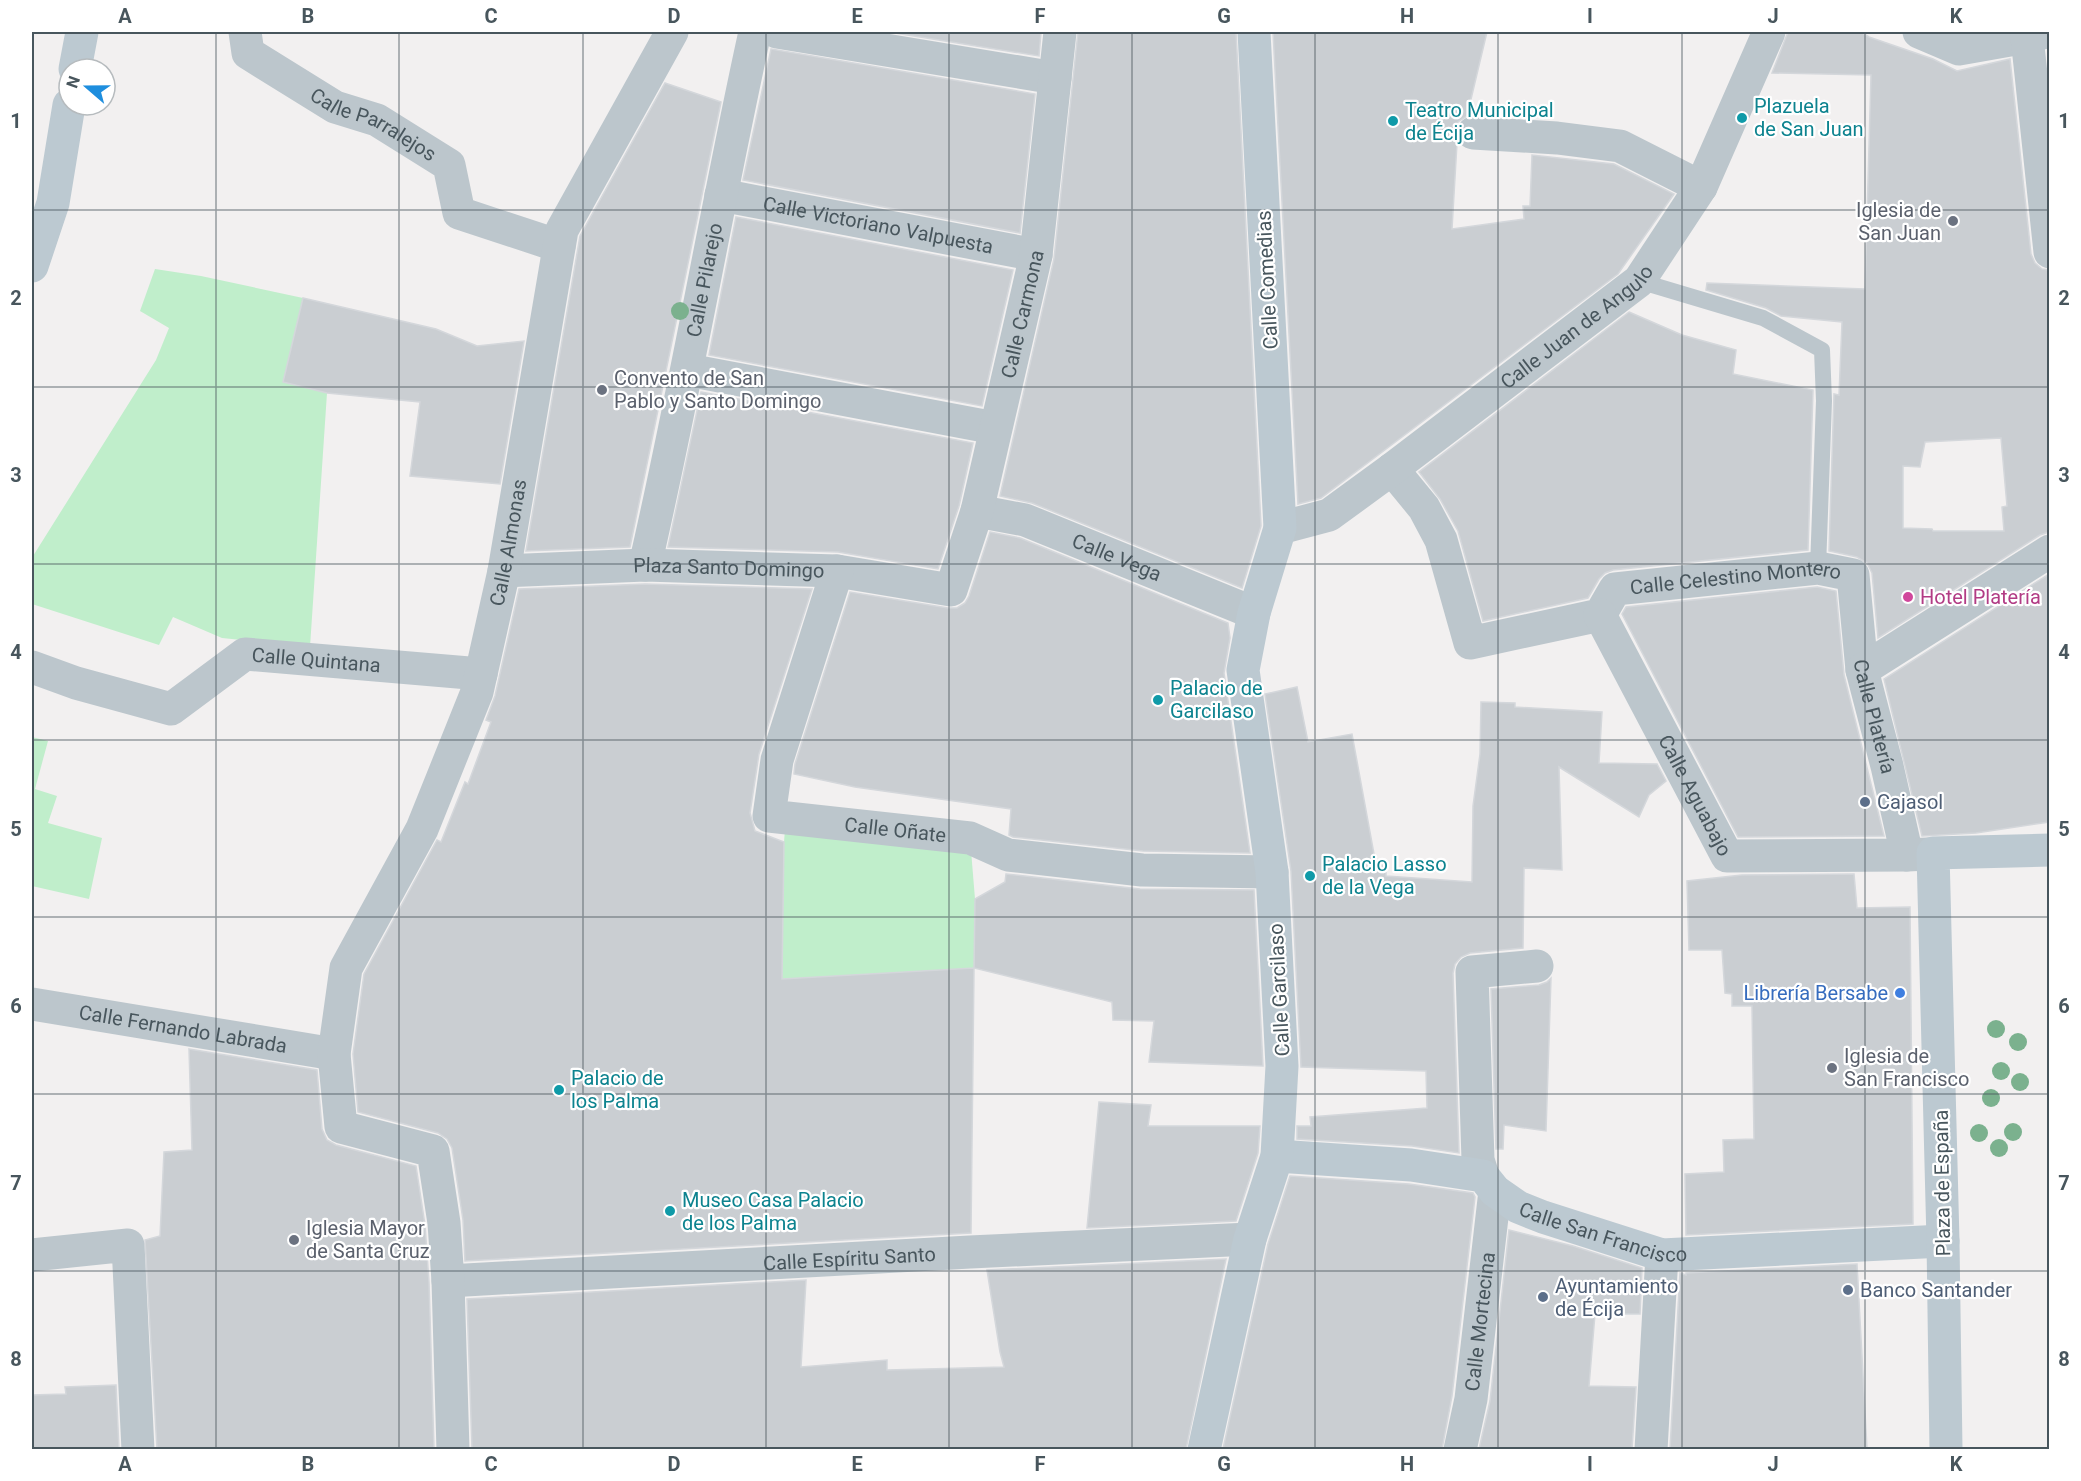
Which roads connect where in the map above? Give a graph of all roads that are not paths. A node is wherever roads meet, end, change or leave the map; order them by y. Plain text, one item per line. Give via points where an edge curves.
1 (82, 32) edge
2 (245, 32) edge
3 (672, 32) edge
4 (755, 32) edge
5 (777, 32) edge
6 (1060, 32) edge
7 (1254, 32) edge
8 (1769, 32) edge
9 (1919, 32) edge
10 (2037, 34) edge
11 (77, 57) edge
12 (1055, 78) junction
13 (67, 117) edge
14 (1473, 133) dead end
15 (1701, 187) junction
16 (721, 195) junction
17 (559, 246) junction
18 (2049, 252) edge
19 (1036, 255) junction
20 (32, 266) edge
21 (1639, 281) junction
22 (688, 370) junction
23 (995, 428) junction
24 (1392, 469) junction
25 (977, 511) junction
26 (1280, 528) junction
27 (2049, 550) edge
28 (645, 565) junction
29 (1818, 568) junction
30 (504, 571) junction
31 (837, 571) junction
32 (1853, 575) joint
33 (951, 590) joint
34 (1254, 613) junction
35 (1600, 615) junction
36 (32, 667) edge
37 (1862, 670) junction
38 (481, 674) junction
39 (2049, 850) edge
40 (1920, 854) junction
41 (1272, 872) junction
42 (1537, 966) dead end
43 (32, 1004) edge
44 (334, 1054) junction
45 (1277, 1156) junction
46 (1489, 1184) junction
47 (1250, 1239) junction
48 (1943, 1241) junction
49 (32, 1255) edge
50 (1662, 1255) junction
51 (448, 1281) junction
52 (138, 1449) edge
53 (453, 1449) edge
54 (1204, 1449) edge
55 (1460, 1449) edge
56 (1651, 1449) edge
57 (1946, 1449) edge

1 - 11 street
2 - 17 street, Calle Parralejos via 248,53 336,107 377,120 449,165 459,213
3 - 17 street, Calle Almonas via 562,230
4 - 16 street, Calle Pilarejo
5 - 12 street
6 - 12 street, Calle Carmona
7 - 26 street, Calle Comedias
8 - 15 street, Calle Juan de Angulo
9 - 10 street via 1959,49
10 - 18 street
12 - 19 street, Calle Carmona
13 - 20 street via 53,203
14 - 15 street via 1620,146
15 - 21 street, Calle Juan de Angulo
16 - 19 street, Calle Victoriano Valpuesta
16 - 22 street, Calle Pilarejo
17 - 30 street, Calle Almonas
19 - 23 street, Calle Carmona
21 - 24 street, Calle Juan de Angulo
21 - 29 lane via 1763,318 1822,350
22 - 23 street
22 - 28 street, Calle Pilarejo
23 - 25 street, Calle Carmona
24 - 26 street, Calle Juan de Angulo via 1329,515
24 - 35 street via 1424,508 1441,540 1470,643
25 - 33 street, Calle Carmona
25 - 34 street, Calle Vega via 1025,520
26 - 34 street, Calle Garcilaso
27 - 37 street
28 - 30 street, Plaza Santo Domingo
28 - 31 street, Plaza Santo Domingo
29 - 32 street, Calle Celestino Montero
29 - 35 street, Calle Celestino Montero via 1615,589
30 - 38 street, Calle Almonas
31 - 33 street, Plaza Santo Domingo
31 - 41 street, Calle Oñate via 777,760 769,816 970,838 1008,855 1142,870
32 - 37 street, Calle Platería
34 - 41 street, Calle Garcilaso via 1243,670
35 - 40 street, Calle Aguabajo via 1727,856
36 - 38 street, Calle Quintana via 171,709 245,654
37 - 40 street, Calle Platería via 1887,766
38 - 44 street, Calle Almonas via 422,829 346,968
39 - 40 street
40 - 48 street, Plaza de España
41 - 45 street, Calle Garcilaso via 1282,1066
42 - 46 street, Calle Mortecina via 1472,972 1478,1160
43 - 44 street, Calle Fernando Labrada
44 - 51 street, Calle Almonas via 341,1127 433,1151
45 - 46 street, Calle San Francisco via 1411,1165
45 - 47 street, Calle Garcilaso
46 - 50 street, Calle San Francisco via 1518,1207
46 - 55 street, Calle Mortecina via 1471,1399
47 - 51 street, Calle Espíritu Santo
47 - 54 street, Calle Garcilaso
48 - 50 street, Calle San Francisco
48 - 57 street, Plaza de España
49 - 52 street via 128,1245
50 - 56 street
51 - 53 street

